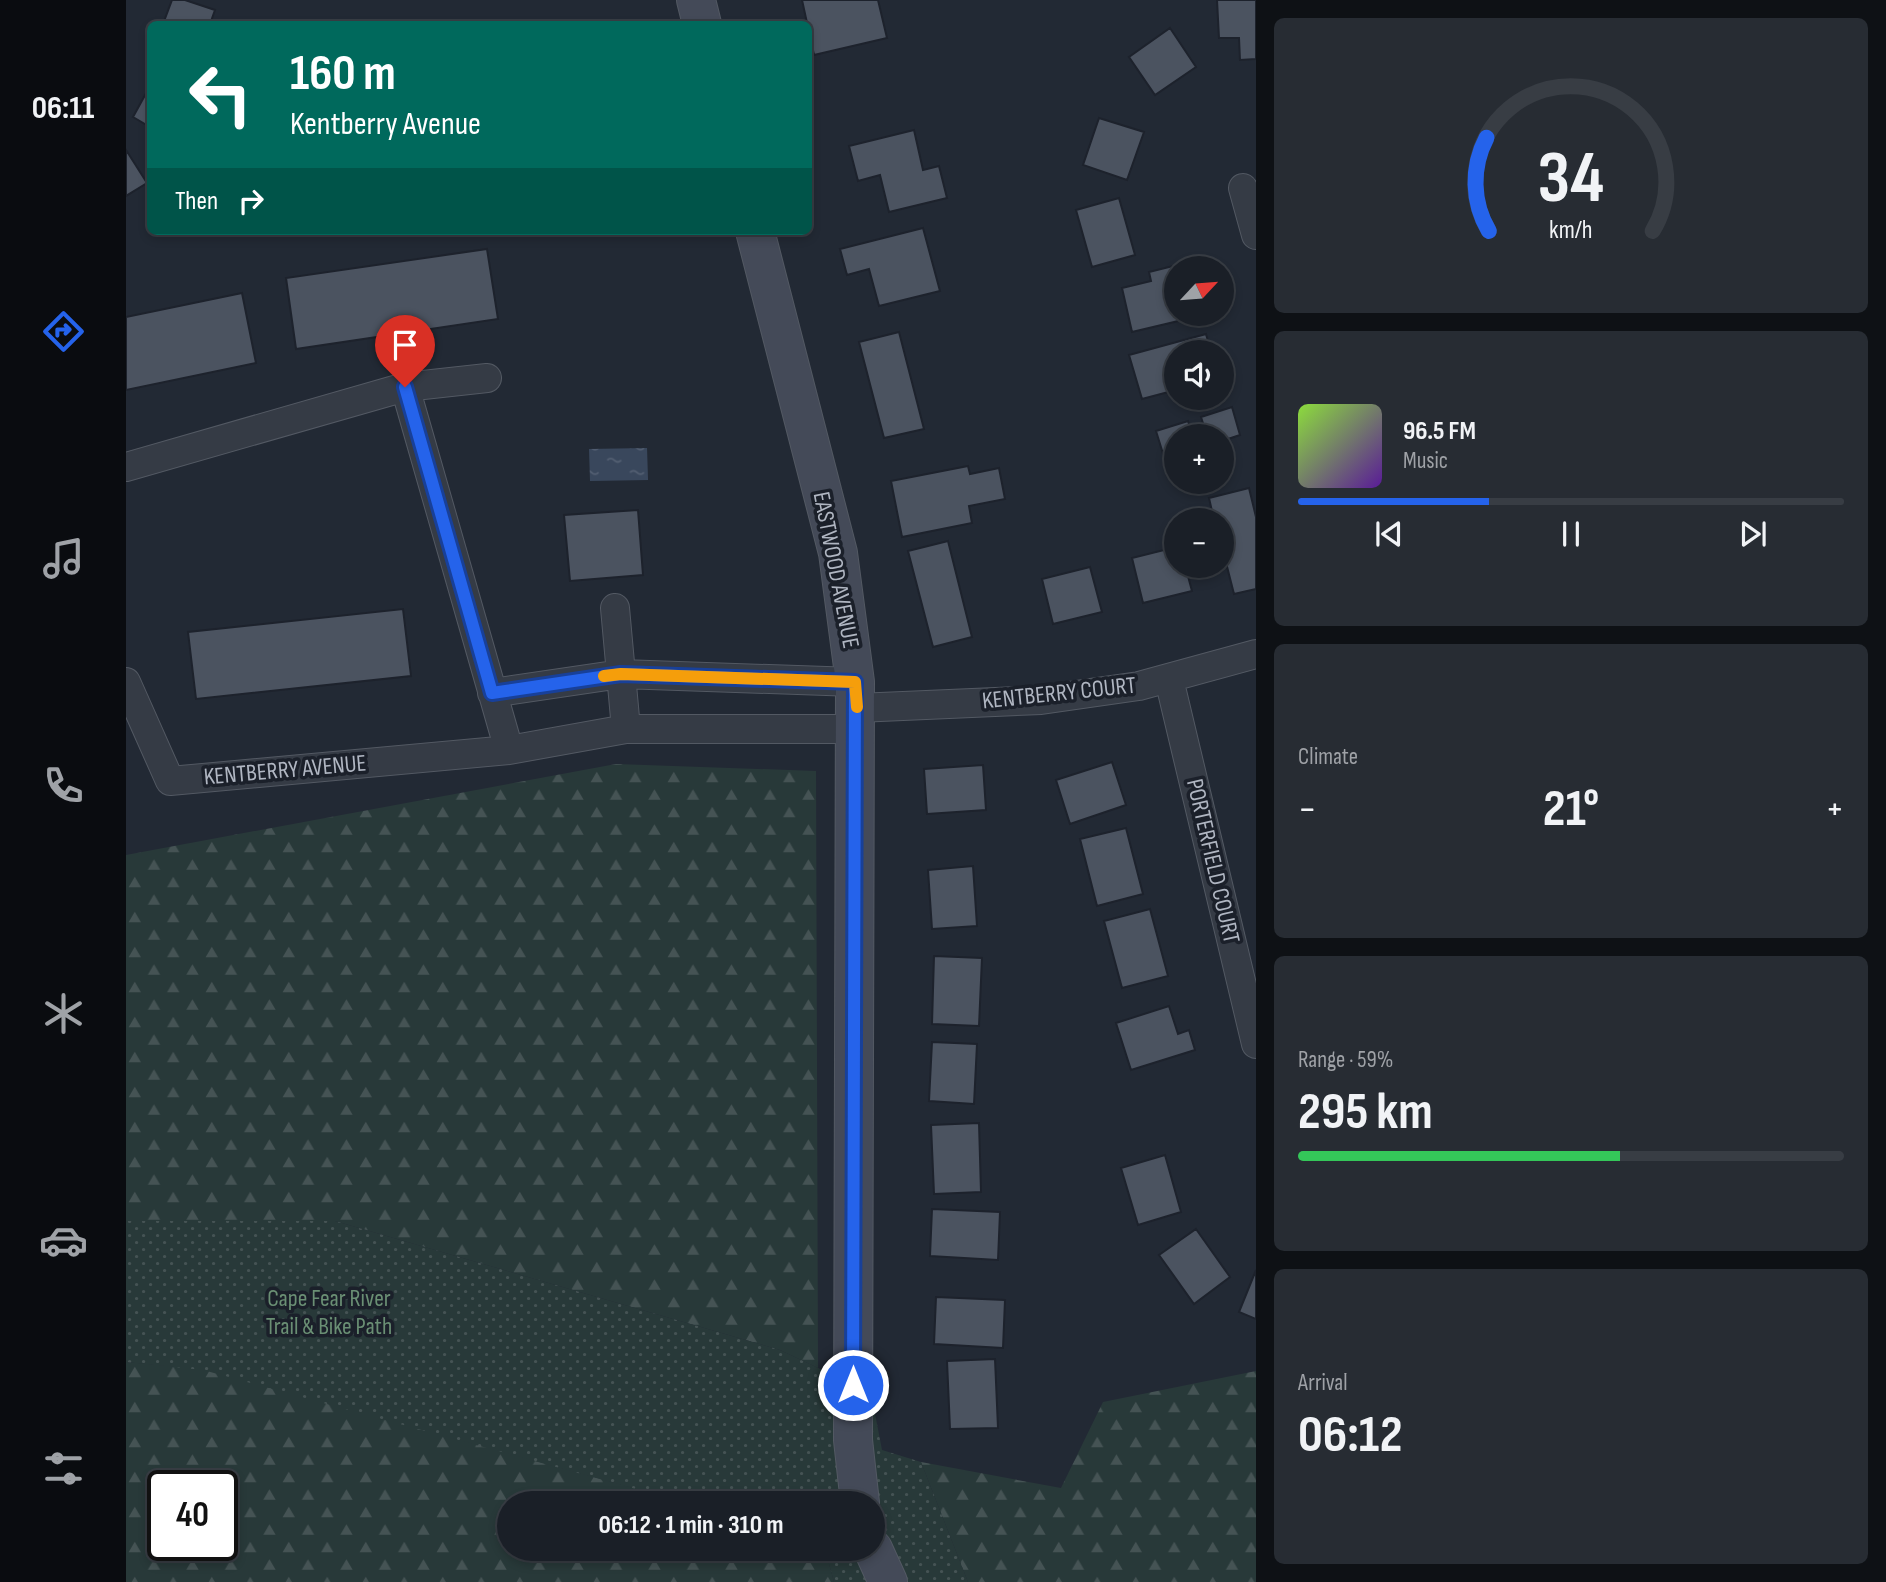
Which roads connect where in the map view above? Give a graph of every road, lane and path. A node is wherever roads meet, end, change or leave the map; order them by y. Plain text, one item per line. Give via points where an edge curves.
1 (696, 0) edge
2 (701, 21) edge
3 (1243, 188) dead end
4 (756, 235) edge
5 (1256, 235) edge
6 (487, 378) dead end
7 (405, 387) junction
8 (126, 467) edge
9 (615, 608) dead end
10 (1256, 654) edge
11 (621, 674) junction
12 (1169, 679) junction
13 (126, 682) edge
14 (492, 693) junction
15 (857, 706) junction
16 (626, 729) junction
17 (509, 750) junction
18 (1256, 1044) edge
19 (859, 1491) edge
20 (878, 1561) edge
21 (888, 1582) edge

1 - 2 street
3 - 5 street
4 - 15 street, EASTWOOD AVENUE via 838,553
6 - 7 street
7 - 8 street
7 - 14 street
9 - 11 street
10 - 12 street, KENTBERRY COURT
11 - 14 street
11 - 15 street
11 - 16 street
12 - 15 street, KENTBERRY COURT via 1041,700
12 - 18 street, PORTERFIELD COURT
13 - 17 street, KENTBERRY AVENUE via 170,781
14 - 17 street
15 - 16 street, KENTBERRY AVENUE
15 - 19 street, EASTWOOD AVENUE via 853,1440
16 - 17 street, KENTBERRY AVENUE
20 - 21 street

